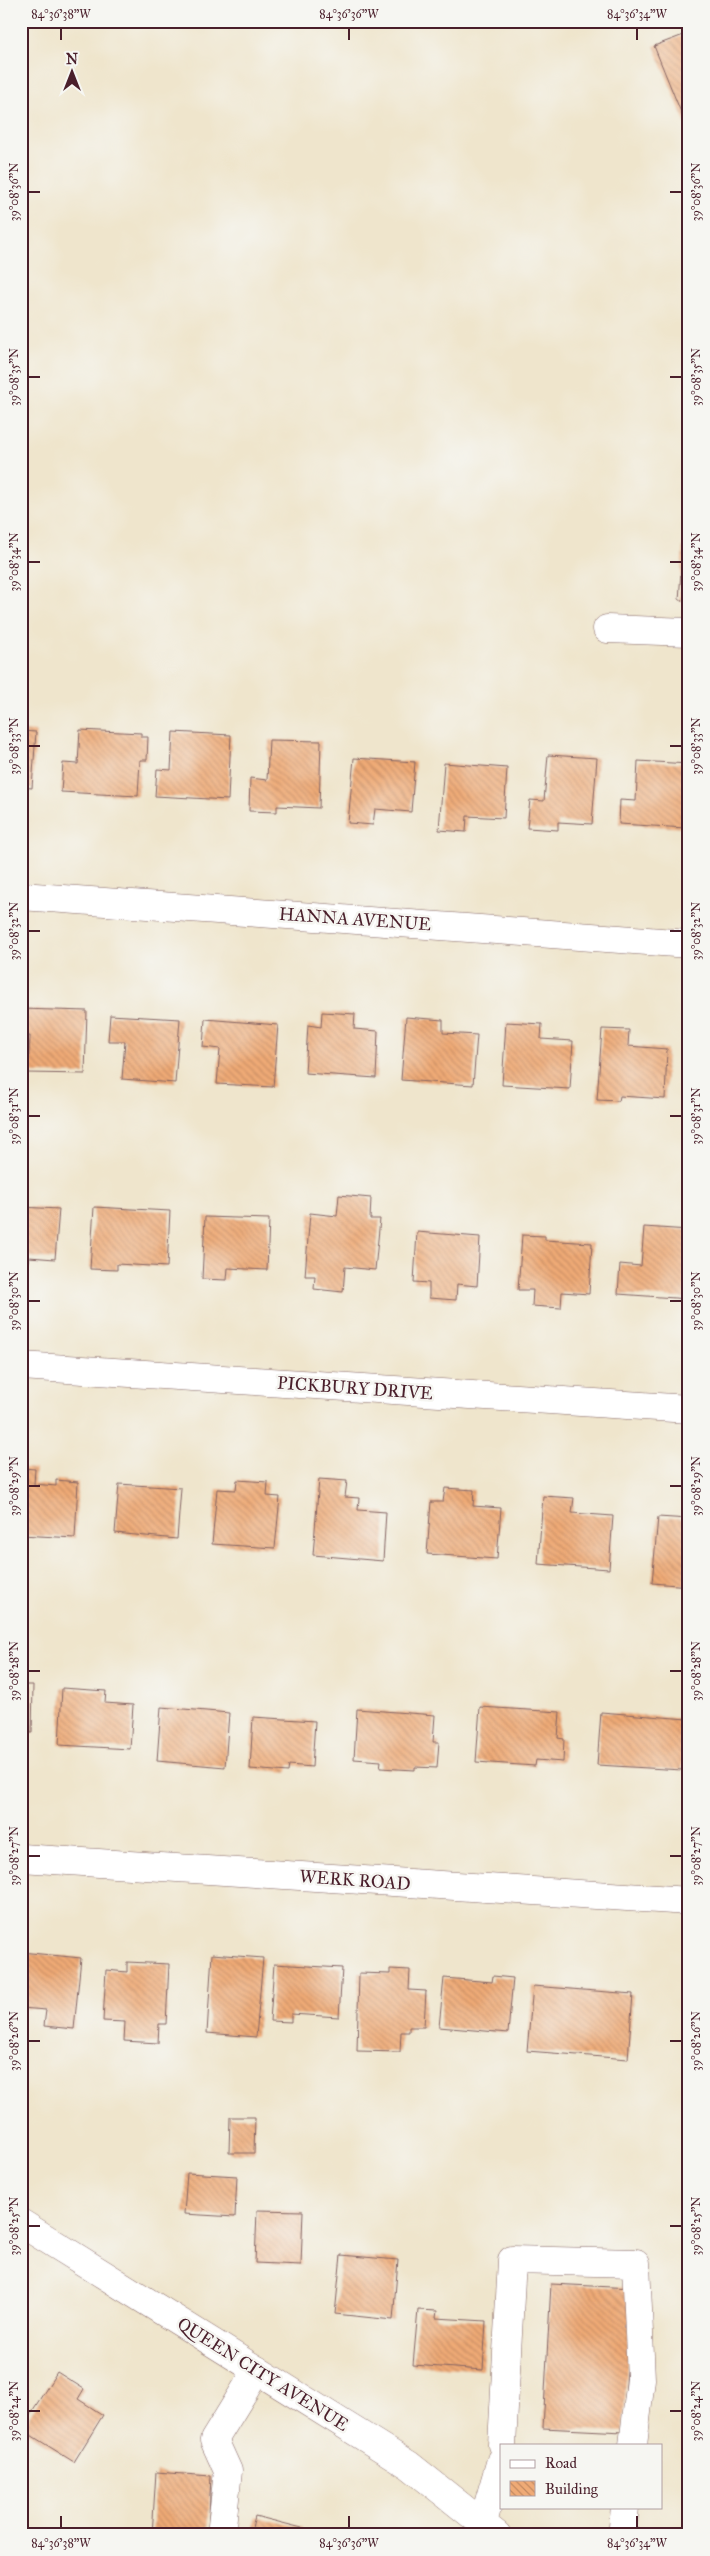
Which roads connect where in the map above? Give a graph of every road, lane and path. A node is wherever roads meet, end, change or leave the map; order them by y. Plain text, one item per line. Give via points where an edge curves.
1 (607, 629) dead end
2 (689, 632) edge
3 (21, 896) edge
4 (689, 944) edge
5 (21, 1366) edge
6 (689, 1408) edge
7 (21, 1858) edge
8 (689, 1901) edge
9 (21, 2223) edge
10 (257, 2370) junction
11 (502, 2444) edge
12 (633, 2444) edge
13 (500, 2466) edge
14 (625, 2508) edge
15 (490, 2528) edge
16 (221, 2535) edge
17 (622, 2535) edge

1 - 2 street
3 - 4 street, HANNA AVENUE
5 - 6 street, PICKBURY DRIVE
7 - 8 street, WERK ROAD
9 - 10 street, QUEEN CITY AVENUE
10 - 15 street, QUEEN CITY AVENUE via 409,2465
10 - 16 street via 214,2440 228,2471
11 - 12 street via 512,2260 636,2262 641,2379
13 - 15 street
14 - 17 street

